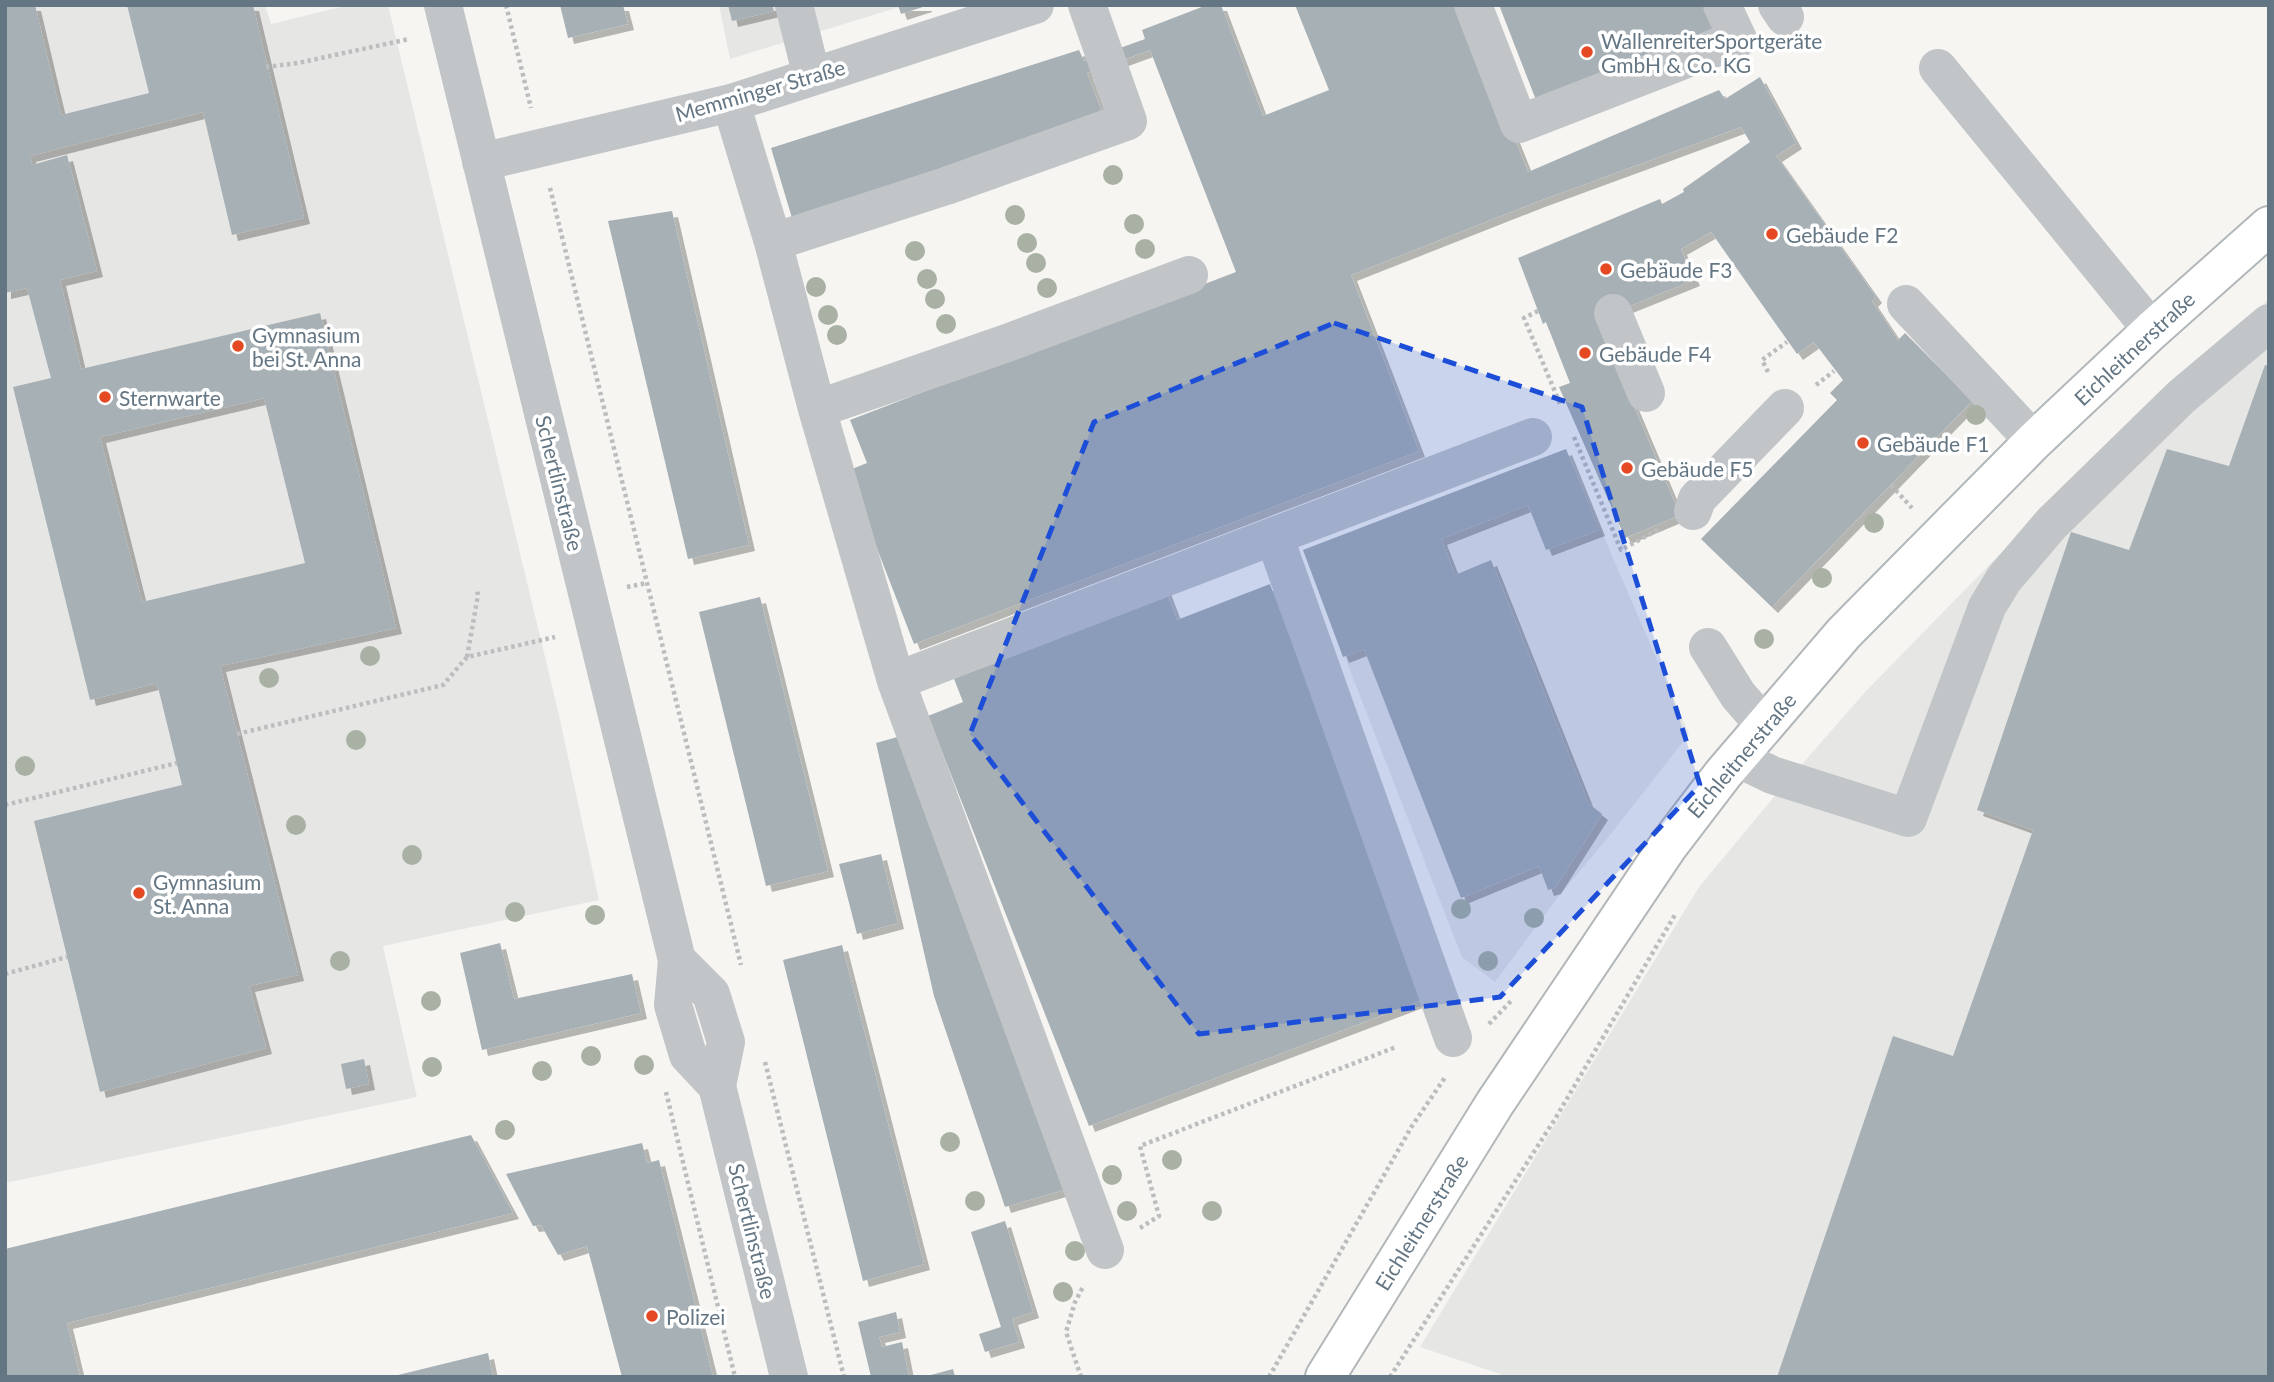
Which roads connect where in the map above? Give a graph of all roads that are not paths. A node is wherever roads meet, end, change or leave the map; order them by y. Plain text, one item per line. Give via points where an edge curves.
1 (443, 5) edge
2 (794, 5) edge
3 (1035, 5) edge
4 (1087, 5) edge
5 (1473, 5) edge
6 (1723, 5) edge
7 (1938, 68) dead end
8 (812, 77) junction
9 (731, 103) junction
10 (481, 162) junction
11 (2269, 226) edge
12 (773, 242) junction
13 (1189, 275) dead end
14 (1906, 304) dead end
15 (1613, 313) dead end
16 (2269, 323) edge
17 (2152, 330) junction
18 (1646, 393) dead end
19 (1785, 408) dead end
20 (817, 409) junction
21 (1533, 437) dead end
22 (2034, 441) junction
23 (1693, 511) road end
24 (1274, 536) junction
25 (1708, 647) dead end
26 (896, 681) junction
27 (1764, 726) junction
28 (1737, 758) junction
29 (1453, 1038) dead end
30 (1105, 1250) road end
31 (1328, 1376) edge
32 (789, 1377) edge

1 - 10 street, Schertlinstraße
2 - 8 street
3 - 8 street, Memminger Straße
4 - 12 street via 1128,121
5 - 6 street via 1519,124 1738,39
7 - 17 street
8 - 9 street, Memminger Straße
9 - 10 street, Memminger Straße
9 - 12 street
10 - 32 street, Schertlinstraße via 677,960 711,994 726,1042 717,1086
11 - 17 main road, Eichleitnerstraße
12 - 20 street
13 - 20 street
14 - 22 street
15 - 18 street
16 - 28 street via 2161,416 2051,524 2004,579 1987,607 1908,818 1772,775
17 - 22 main road, Eichleitnerstraße
19 - 23 street via 1697,499
20 - 26 street
21 - 24 street
22 - 27 main road, Eichleitnerstraße via 1843,633
24 - 26 street
24 - 29 street
25 - 27 street
26 - 30 street
27 - 28 main road, Eichleitnerstraße
28 - 31 main road, Eichleitnerstraße via 1668,846 1495,1103

